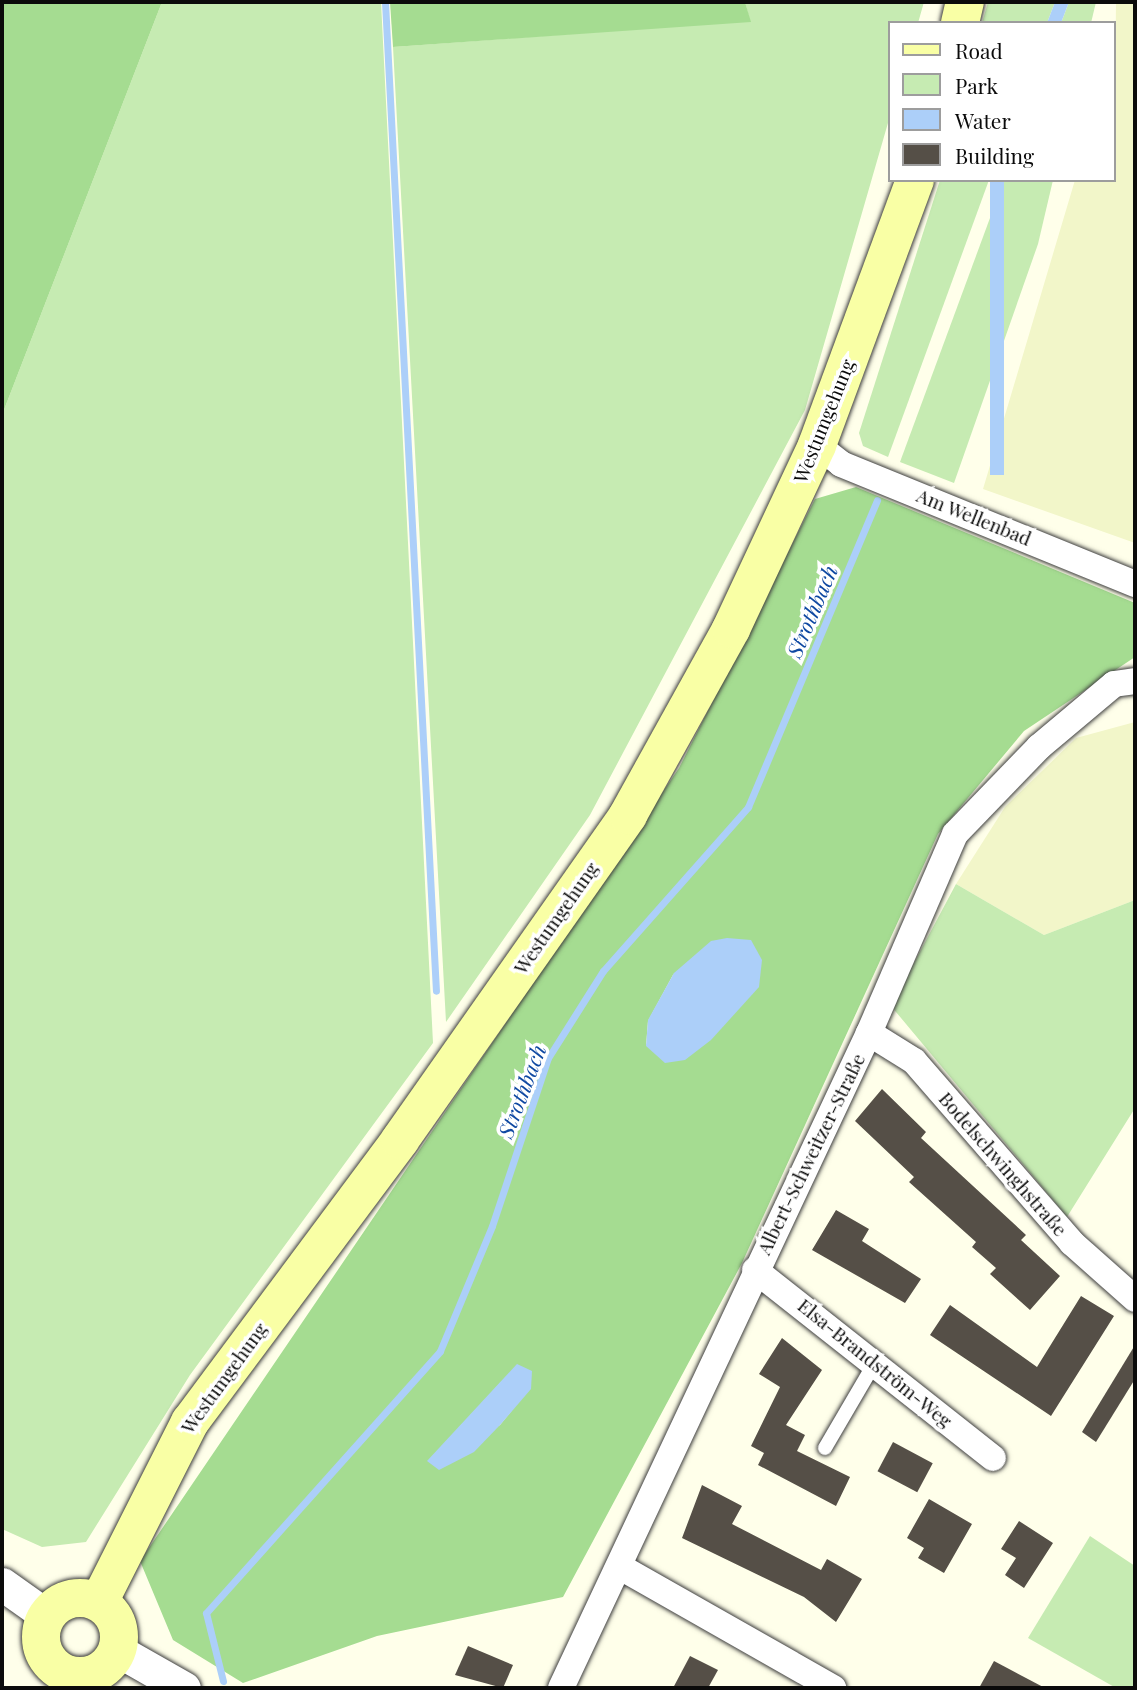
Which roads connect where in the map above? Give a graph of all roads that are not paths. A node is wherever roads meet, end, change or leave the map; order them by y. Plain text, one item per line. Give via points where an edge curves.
1 (965, 2) edge
2 (960, 21) edge
3 (914, 182) edge
4 (817, 445) junction
5 (1135, 584) edge
6 (1135, 681) edge
7 (869, 1033) junction
8 (755, 1270) junction
9 (1135, 1299) edge
10 (874, 1364) junction
11 (825, 1448) dead end
12 (993, 1458) dead end
13 (622, 1568) junction
14 (2, 1584) edge
15 (99, 1602) junction
16 (47, 1616) junction
17 (117, 1650) junction
18 (67, 1681) edge
19 (184, 1688) edge
20 (561, 1688) edge
21 (833, 1688) edge

1 - 2 main road
3 - 4 main road, Westumgehung
4 - 5 street, Am Wellenbad via 841,464
4 - 15 main road, Westumgehung via 731,629 628,815 400,1140 190,1422
6 - 7 street, Albert-Schweitzer-Straße via 1114,684 1039,747 955,834
7 - 8 street, Albert-Schweitzer-Straße
7 - 9 street, Bodelschwinghstraße via 914,1061 1072,1244
8 - 10 street, Elsa-Brandström-Weg
8 - 13 street, Albert-Schweitzer-Straße via 628,1537
10 - 11 lane
10 - 12 street, Elsa-Brandström-Weg
13 - 20 street, Albert-Schweitzer-Straße via 600,1594
13 - 21 street
14 - 16 street
15 - 16 main road via 76,1597
15 - 17 main road via 115,1618
16 - 18 main road via 43,1651
17 - 18 main road via 103,1669
17 - 19 street

